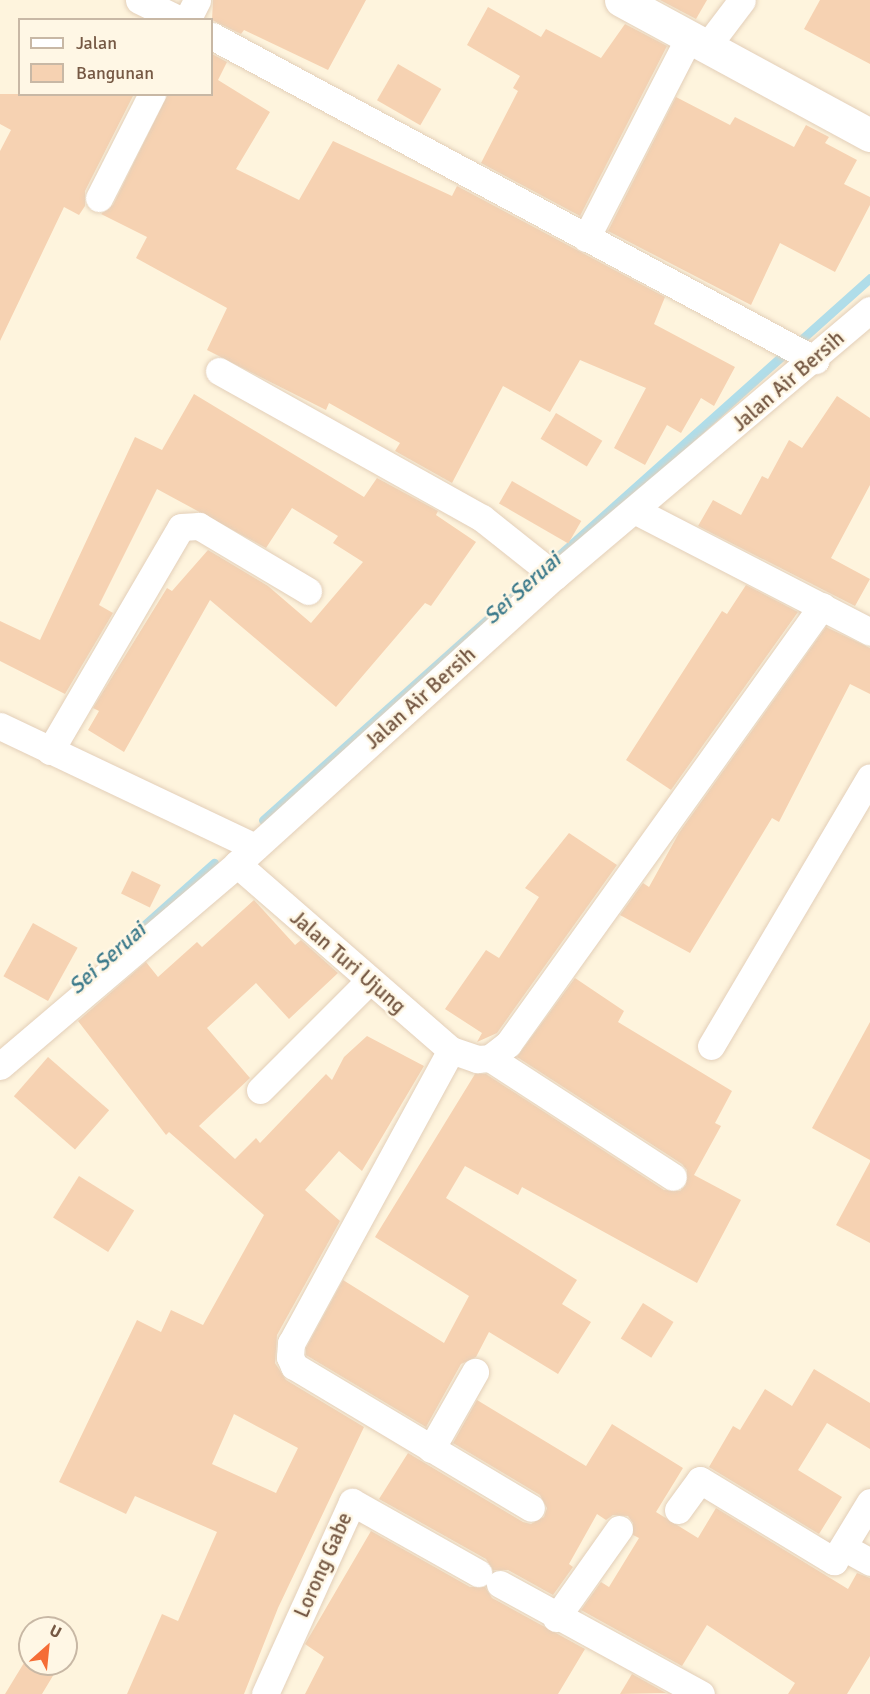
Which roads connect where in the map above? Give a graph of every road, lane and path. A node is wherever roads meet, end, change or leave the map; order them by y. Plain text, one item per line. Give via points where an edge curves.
1 (139, 0) edge
2 (197, 0) edge
3 (621, 0) edge
4 (742, 0) edge
5 (176, 18) edge
6 (188, 18) edge
7 (213, 37) edge
8 (699, 40) junction
9 (151, 96) edge
10 (870, 135) edge
11 (99, 198) dead end
12 (586, 237) junction
13 (870, 310) edge
14 (815, 360) junction
15 (219, 371) dead end
16 (636, 511) junction
17 (547, 568) junction
18 (308, 591) dead end
19 (822, 606) junction
20 (870, 632) edge
21 (0, 726) edge
22 (50, 751) junction
23 (870, 777) edge
24 (246, 856) junction
25 (368, 982) junction
26 (711, 1046) dead end
27 (457, 1053) junction
28 (490, 1058) junction
29 (0, 1066) edge
30 (260, 1090) dead end
31 (674, 1177) dead end
32 (475, 1372) dead end
33 (431, 1449) junction
34 (870, 1502) edge
35 (531, 1508) dead end
36 (678, 1510) dead end
37 (619, 1529) dead end
38 (845, 1548) junction
39 (870, 1562) edge
40 (556, 1618) junction
41 (265, 1694) edge
42 (701, 1694) edge

1 - 5 street
2 - 6 street
3 - 8 street
4 - 8 street
7 - 12 street
8 - 10 street
8 - 12 street
9 - 11 street
12 - 14 street
13 - 14 street, Jalan Air Bersih
14 - 16 street, Jalan Air Bersih
15 - 17 street via 431,487 482,518
16 - 17 street, Jalan Air Bersih
16 - 19 street
17 - 24 street, Jalan Air Bersih
18 - 22 street via 199,526 181,527
19 - 20 street
19 - 28 street via 508,1044
21 - 22 street, Jalan Turi Ujung
22 - 24 street, Jalan Turi Ujung
23 - 26 street
24 - 25 street, Jalan Turi Ujung
24 - 29 street, Jalan Air Bersih
25 - 27 street, Jalan Turi Ujung
25 - 30 street via 321,1034
27 - 28 street
27 - 33 street via 291,1343 290,1357 294,1366
28 - 31 street
32 - 33 street
33 - 35 street
34 - 38 street
36 - 38 street via 700,1480 830,1560 839,1559
37 - 40 street
38 - 39 street
40 - 41 street, Lorong Gabe via 351,1502
40 - 42 street, Lorong Gabe

